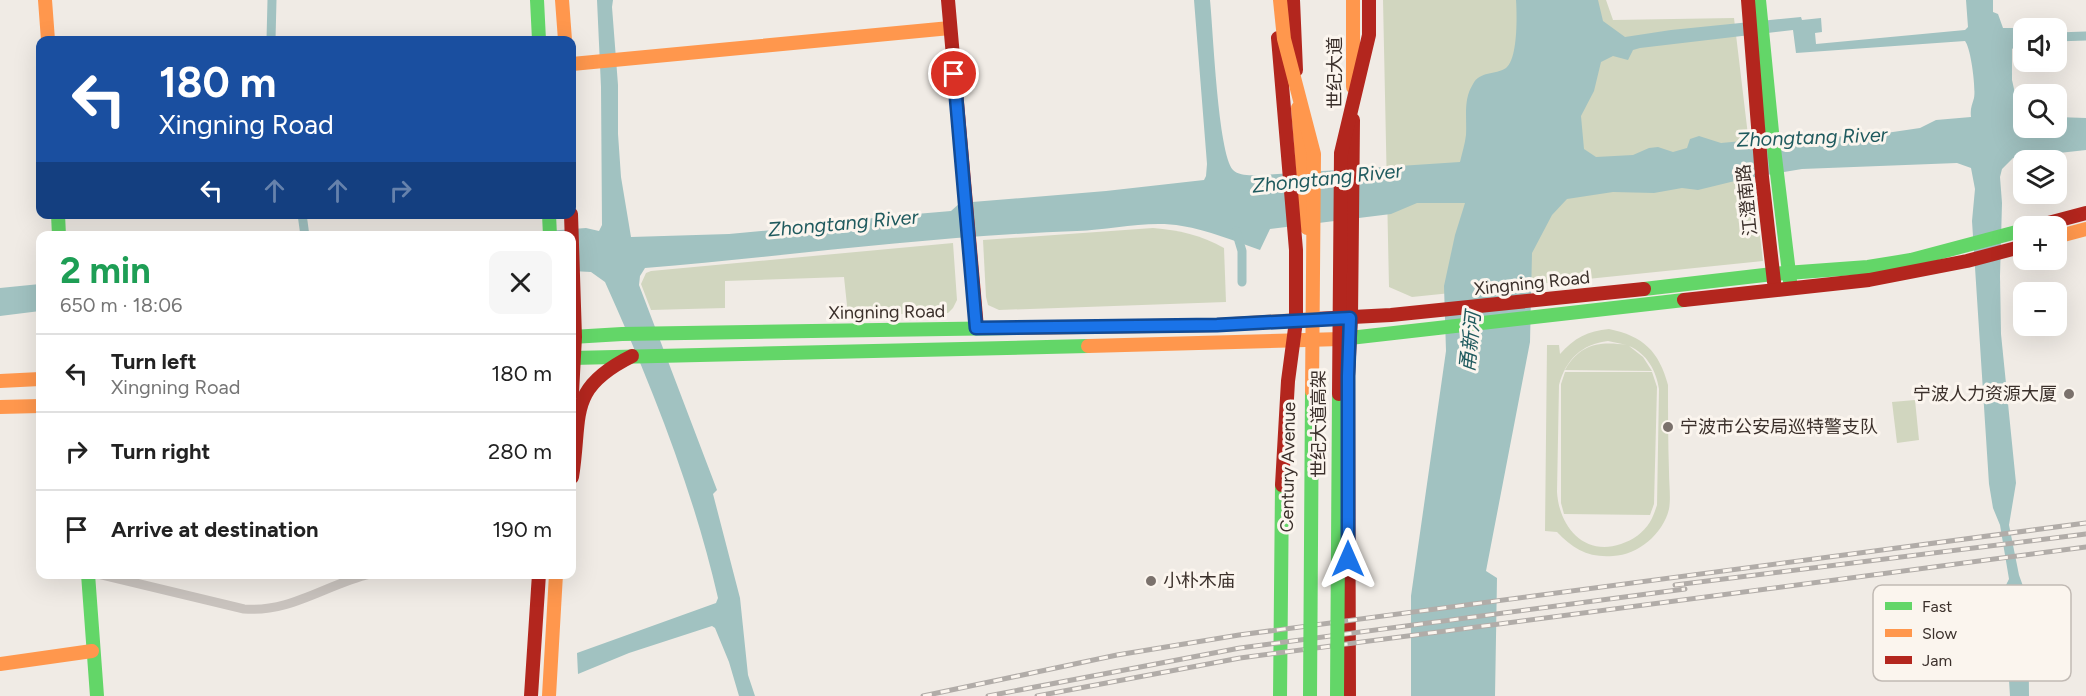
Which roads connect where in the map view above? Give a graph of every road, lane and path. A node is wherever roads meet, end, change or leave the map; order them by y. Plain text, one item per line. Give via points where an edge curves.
1 (45, 0) edge
2 (537, 0) edge
3 (562, 0) edge
4 (948, 0) edge
5 (1275, 0) edge
6 (1280, 0) edge
7 (1293, 0) edge
8 (1353, 0) edge
9 (1369, 0) edge
10 (1748, 0) edge
11 (1759, 0) edge
12 (950, 28) junction
13 (48, 36) edge
14 (539, 36) edge
15 (565, 36) edge
16 (576, 64) edge
17 (1765, 132) junction
18 (1347, 150) junction
19 (2086, 213) edge
20 (2067, 218) edge
21 (2086, 229) edge
22 (2013, 233) edge
23 (2067, 234) edge
24 (1308, 238) joint
25 (2013, 249) edge
26 (1789, 273) junction
27 (1773, 274) junction
28 (1790, 287) junction
29 (1775, 289) junction
30 (1350, 318) junction
31 (1302, 321) junction
32 (976, 328) junction
33 (576, 337) edge
34 (1350, 339) junction
35 (1301, 341) junction
36 (632, 356) junction
37 (576, 358) edge
38 (36, 379) edge
39 (0, 381) edge
40 (36, 406) edge
41 (0, 407) edge
42 (576, 443) edge
43 (88, 579) edge
44 (119, 579) edge
45 (355, 579) edge
46 (539, 579) edge
47 (556, 579) edge
48 (93, 651) junction
49 (0, 664) edge
50 (97, 696) edge
51 (531, 696) edge
52 (549, 696) edge
53 (1280, 696) edge
54 (1303, 696) edge
55 (1310, 696) edge
56 (1337, 696) edge
57 (1349, 696) edge

1 - 13 main road
2 - 14 main road
3 - 15 main road
4 - 12 main road
5 - 31 main road
6 - 55 main road, 世纪大道高架, bridge via 1284,39 1314,154
7 - 24 main road, 世纪大道 via 1299,145
8 - 18 main road, 世纪大道
9 - 18 main road, bridge via 1369,35
10 - 17 main road, 江澄南路
11 - 17 main road, 江澄南路
12 - 16 main road
12 - 32 main road
17 - 26 main road, 江澄南路 via 1778,182
17 - 27 main road, 江澄南路 via 1762,177
18 - 30 main road
18 - 56 main road, 世纪大道高架, bridge
19 - 20 main road
21 - 23 main road
22 - 26 main road, Xingning Road via 1911,260
24 - 31 main road, Century Avenue
25 - 28 main road via 1869,280
26 - 27 main road, Xingning Road
26 - 28 main road, 江澄南路
27 - 29 main road, 江澄南路
27 - 30 main road, Xingning Road
28 - 29 main road
29 - 34 main road
30 - 31 main road, Xingning Road
30 - 34 main road
31 - 32 main road, Xingning Road
31 - 35 main road, Century Avenue
32 - 33 main road, Xingning Road
34 - 35 main road
34 - 57 main road
35 - 36 main road
35 - 53 main road via 1288,381 1281,508
35 - 54 main road, Century Avenue
36 - 37 main road
36 - 42 main road via 610,367 584,392
38 - 39 main road
40 - 41 main road
43 - 48 main road
44 - 45 street via 260,611
46 - 51 main road
47 - 52 main road
48 - 49 main road
48 - 50 main road

